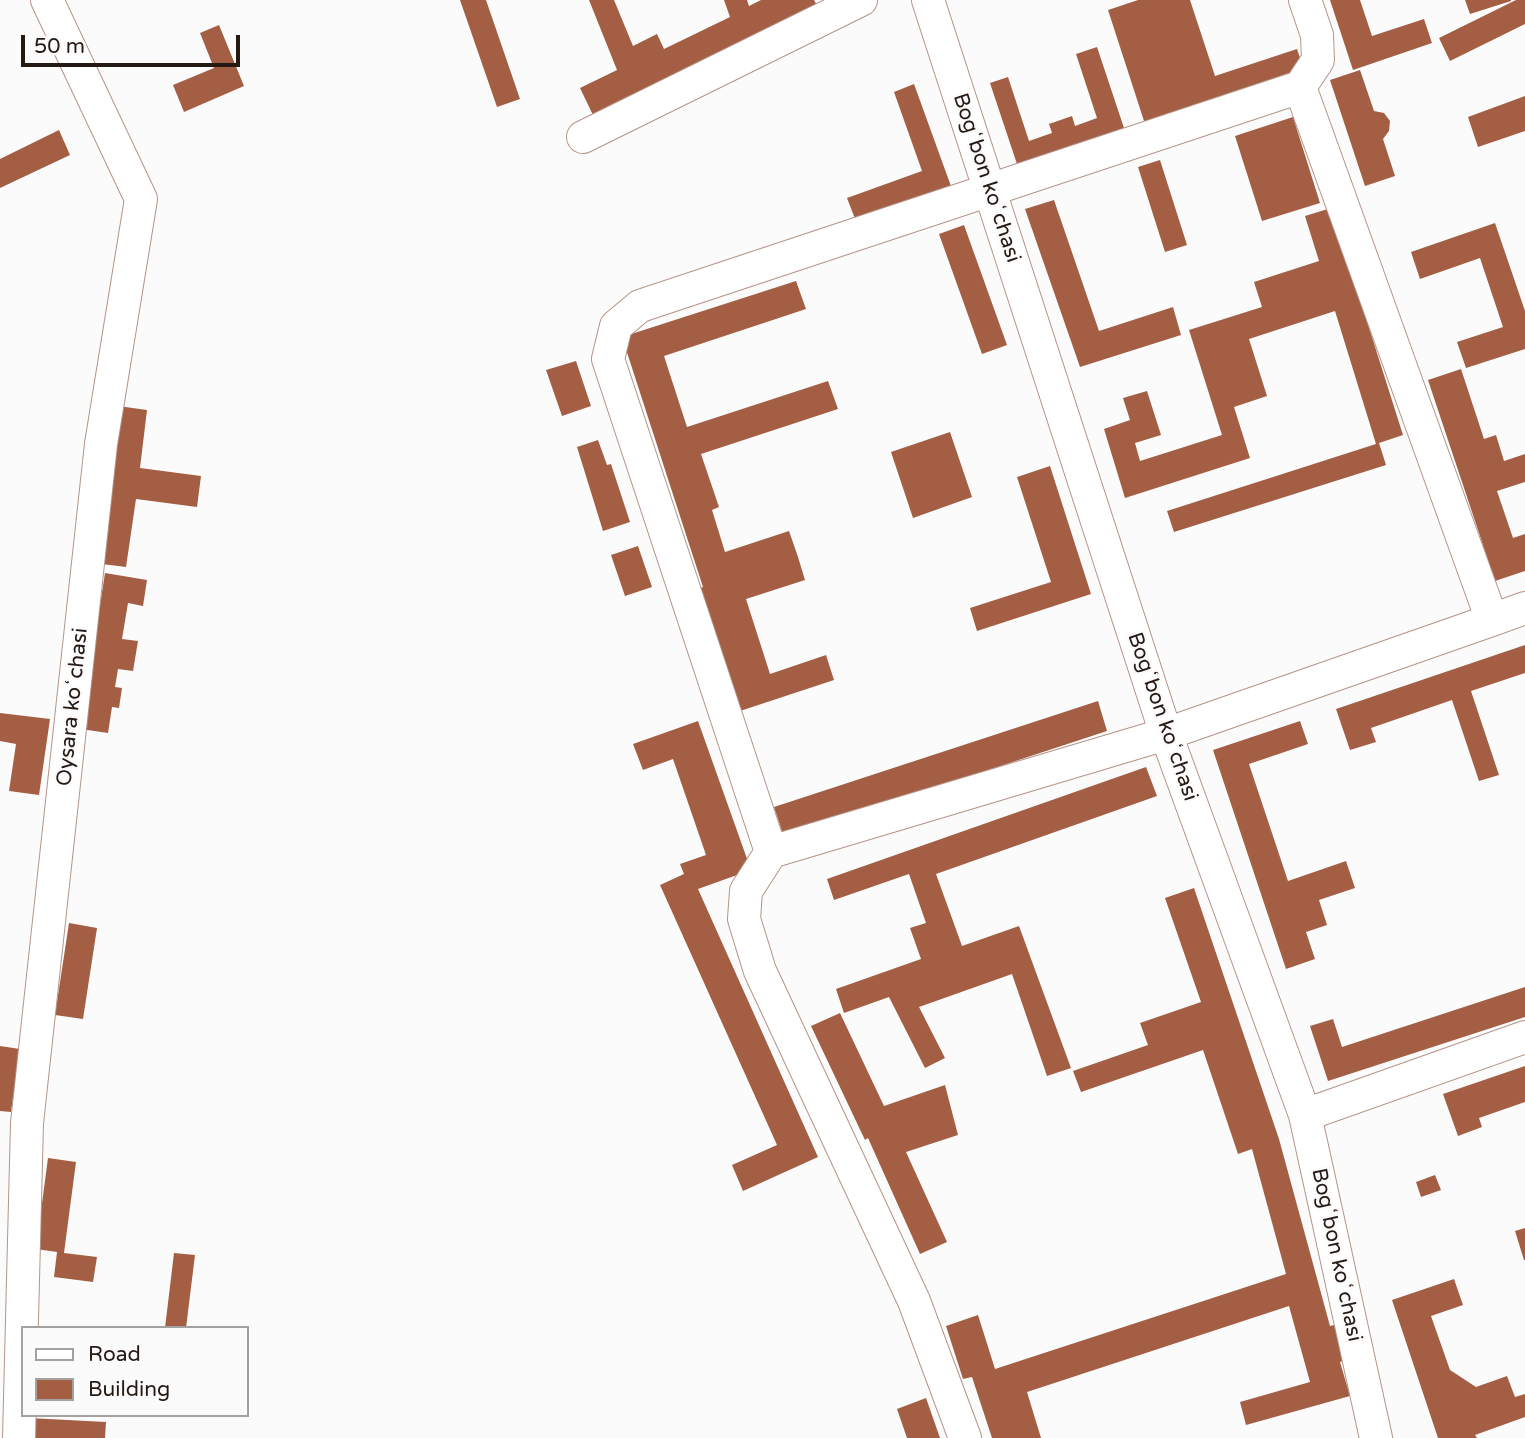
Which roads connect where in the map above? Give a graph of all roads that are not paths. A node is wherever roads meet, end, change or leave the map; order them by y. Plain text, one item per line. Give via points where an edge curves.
1 (47, 0) edge
2 (861, 0) edge
3 (928, 0) edge
4 (1305, 0) edge
5 (1300, 87) junction
6 (583, 137) dead end
7 (990, 190) junction
8 (1525, 608) edge
9 (1492, 620) junction
10 (1166, 734) junction
11 (771, 852) junction
12 (1525, 1037) edge
13 (1306, 1115) junction
14 (22, 1326) edge
15 (21, 1359) edge
16 (19, 1438) edge
17 (965, 1438) edge
18 (1376, 1438) edge

1 - 14 street, Oysara koʻchasi via 141,199 101,444 27,1123
2 - 6 street
3 - 7 street, Bogʻbon koʻchasi
4 - 5 street via 1317,35 1318,60
5 - 7 street
5 - 9 street
7 - 10 street, Bogʻbon koʻchasi
7 - 11 street via 640,306 616,327 608,359
8 - 9 street
9 - 10 street
10 - 11 street
10 - 13 street, Bogʻbon koʻchasi
11 - 17 street via 746,891 744,919 760,971 914,1301
12 - 13 street
13 - 18 street, Bogʻbon koʻchasi
15 - 16 street, Oysara koʻchasi

